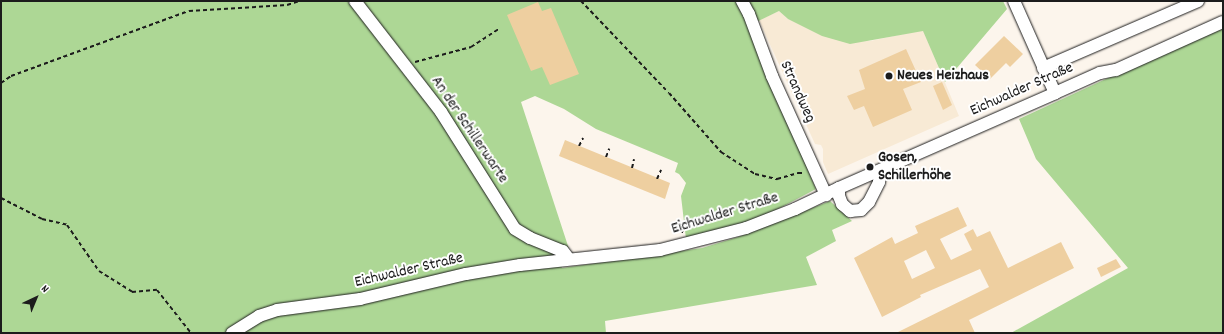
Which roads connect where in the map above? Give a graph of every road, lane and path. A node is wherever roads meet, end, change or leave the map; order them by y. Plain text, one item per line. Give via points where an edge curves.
1 (299, 1) edge
2 (355, 1) edge
3 (581, 1) edge
4 (742, 1) edge
5 (1014, 1) edge
6 (1198, 1) edge
7 (1223, 22) edge
8 (499, 29) dead end
9 (405, 65) junction
10 (1043, 68) junction
11 (1, 83) edge
12 (1055, 93) junction
13 (583, 138) dead end
14 (579, 146) dead end
15 (609, 149) dead end
16 (606, 158) dead end
17 (634, 159) dead end
18 (632, 168) dead end
19 (661, 170) dead end
20 (881, 170) junction
21 (816, 173) junction
22 (657, 179) dead end
23 (839, 188) junction
24 (826, 195) junction
25 (1, 198) edge
26 (570, 259) junction
27 (191, 333) edge
28 (232, 333) edge

1 - 11 path via 288,5 189,11 11,76
2 - 9 street, An der Schillerwarte
3 - 21 path via 722,152 755,174 777,179 798,173
4 - 21 street, Strandweg via 761,51
5 - 10 street
6 - 10 street
7 - 12 street, Eichwalder Straße via 1116,70 1100,73
8 - 9 path via 471,47
9 - 26 street, An der Schillerwarte via 441,112 515,229 563,251
10 - 12 street
12 - 20 street, Eichwalder Straße
13 - 14 path
15 - 16 path
17 - 18 path
19 - 22 path
20 - 23 street, Eichwalder Straße
20 - 23 street via 879,182 870,202 861,210 850,211 842,204
21 - 24 street, Strandweg
23 - 24 street, Eichwalder Straße
24 - 26 street, Eichwalder Straße via 764,222 686,244 620,255
25 - 27 path via 42,219 68,225 99,271 132,292 157,290
26 - 28 street, Eichwalder Straße via 474,273 360,299 277,310 258,316

